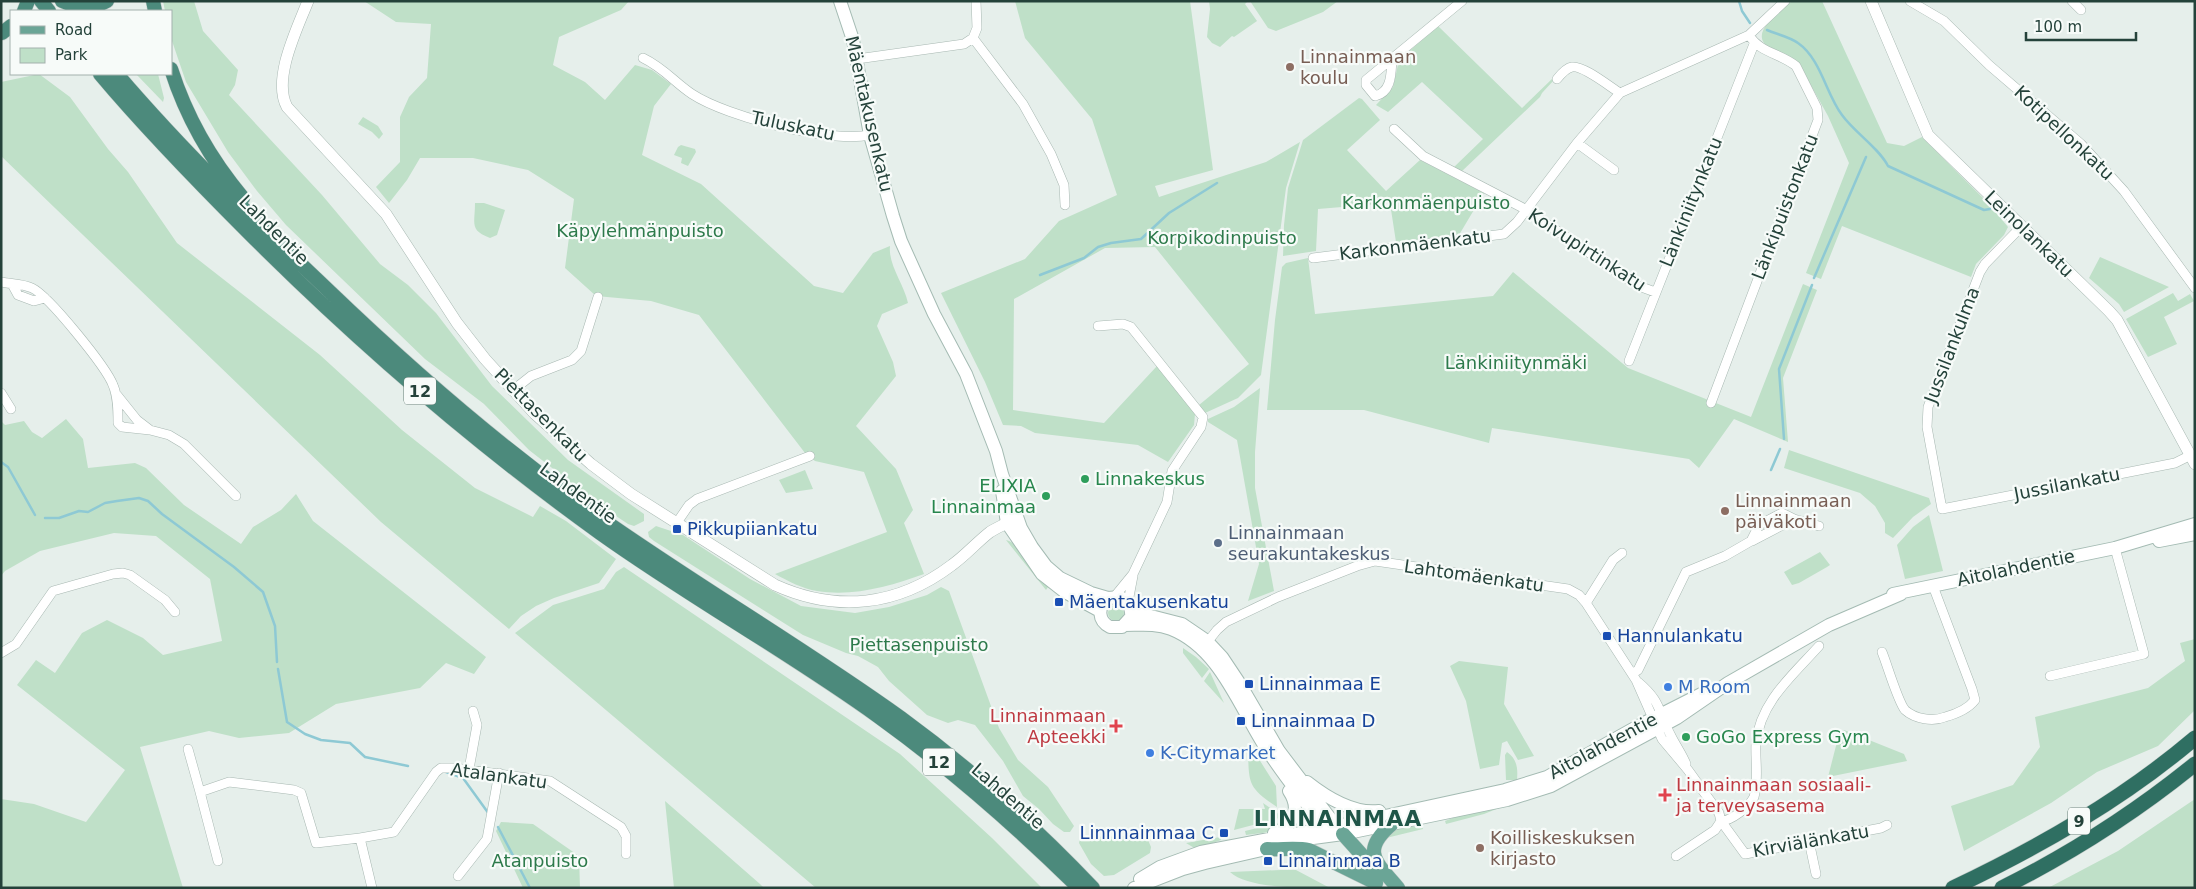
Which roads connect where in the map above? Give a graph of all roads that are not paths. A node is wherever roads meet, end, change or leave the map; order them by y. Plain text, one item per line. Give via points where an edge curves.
1 (62, 1) edge
2 (107, 1) edge
3 (308, 1) edge
4 (840, 1) edge
5 (976, 1) edge
6 (1785, 1) edge
7 (1871, 1) edge
8 (1910, 1) edge
9 (2072, 1) edge
10 (1461, 2) edge
11 (2081, 10) dead end
12 (1749, 35) junction
13 (973, 38) junction
14 (1754, 44) junction
15 (643, 58) dead end
16 (857, 59) junction
17 (1392, 59) dead end
18 (172, 72) edge
19 (101, 75) edge
20 (117, 75) edge
21 (1557, 79) dead end
22 (1620, 93) junction
23 (1394, 129) dead end
24 (870, 135) junction
25 (1577, 143) junction
26 (1614, 170) dead end
27 (1065, 205) dead end
28 (1527, 210) junction
29 (2022, 227) junction
30 (1312, 258) dead end
31 (304, 268) junction
32 (1, 282) edge
33 (2195, 288) edge
34 (1655, 292) junction
35 (598, 297) dead end
36 (1098, 326) dead end
37 (1629, 361) dead end
38 (512, 391) junction
39 (1, 393) edge
40 (117, 395) junction
41 (1711, 403) dead end
42 (11, 410) dead end
43 (150, 430) junction
44 (810, 456) dead end
45 (2193, 460) edge
46 (236, 496) dead end
47 (1942, 509) joint
48 (676, 524) junction
49 (2195, 524) edge
50 (1014, 525) junction
51 (1819, 526) dead end
52 (2195, 534) edge
53 (2132, 544) junction
54 (2115, 548) junction
55 (1622, 553) dead end
56 (1133, 574) junction
57 (1933, 586) junction
58 (1112, 597) junction
59 (1586, 604) junction
60 (1129, 605) junction
61 (175, 612) dead end
62 (1100, 612) junction
63 (1125, 625) junction
64 (1204, 645) junction
65 (1819, 646) dead end
66 (1, 652) edge
67 (1882, 652) dead end
68 (2050, 676) dead end
69 (1634, 677) junction
70 (473, 711) dead end
71 (1659, 721) junction
72 (2195, 738) edge
73 (188, 749) dead end
74 (1277, 756) junction
75 (2195, 764) edge
76 (469, 769) junction
77 (2195, 772) edge
78 (499, 774) junction
79 (200, 792) junction
80 (2154, 795) junction
81 (1411, 810) junction
82 (1721, 821) junction
83 (1392, 824) junction
84 (1887, 825) dead end
85 (1334, 831) junction
86 (360, 838) junction
87 (1809, 842) junction
88 (1261, 845) junction
89 (626, 854) dead end
90 (1676, 856) dead end
91 (218, 861) dead end
92 (1816, 874) dead end
93 (458, 876) dead end
94 (1378, 885) edge
95 (1087, 886) edge
96 (372, 888) edge
97 (1128, 888) edge
98 (1134, 888) edge
99 (1393, 888) edge
100 (1398, 888) edge
101 (1953, 888) edge
102 (2002, 888) edge

1 - 2 highway via 83,7
3 - 38 street, Piettasenkatu via 284,72 281,88 284,102 386,214 457,323
4 - 16 main road, Mäentakusenkatu
5 - 13 street via 978,28
6 - 12 street, Karkonmäenkatu
7 - 29 street, Leinolankatu via 1928,135
8 - 33 street, Kotipellonkatu via 1944,21 1989,65 2081,144 2124,191
9 - 11 street
10 - 17 street
12 - 14 street
12 - 22 street, Karkonmäenkatu
13 - 16 street via 964,44
13 - 27 street via 1023,104 1051,154 1064,185
14 - 34 street, Länkiniitynkatu
14 - 41 street, Länkipuistonkatu via 1796,66 1818,108 1818,120
15 - 24 street, Tuluskatu via 659,66 692,94 761,122 850,138
16 - 24 main road, Mäentakusenkatu
18 - 31 highway via 190,117 210,152 238,192
19 - 95 highway, Lahdentie / 12 via 191,175 267,250 388,364 492,451 610,540 792,658 916,744
20 - 31 highway, Lahdentie / 12 via 181,145
21 - 22 street via 1566,70 1581,68
22 - 25 street, Karkonmäenkatu
23 - 28 street, Koivupirtinkatu via 1423,156
24 - 50 main road, Mäentakusenkatu via 901,241 966,374 996,451
25 - 26 street
25 - 28 street, Karkonmäenkatu
28 - 30 street, Karkonmäenkatu via 1504,234
28 - 34 street, Koivupirtinkatu via 1636,285
29 - 45 street, Leinolankatu via 2116,320
29 - 47 street, Jussilankulma via 1980,272 1928,406 1928,433
31 - 95 highway, Lahdentie / 12 via 400,358 528,465 646,550 905,721 1002,799 1055,849
32 - 40 street via 12,284 18,295 34,301 45,298 102,365
34 - 37 street, Länkiniitynkatu
35 - 38 street via 581,351 572,360 531,376
36 - 56 street via 1123,324 1131,327 1203,418 1201,427 1172,471 1167,502
38 - 48 street, Piettasenkatu via 591,464
39 - 42 street
40 - 43 street via 137,420
40 - 43 street via 118,424
43 - 46 street via 169,435 184,444
44 - 48 street via 697,499
45 - 47 street, Jussilankatu
48 - 50 street, Piettasenkatu via 775,585 798,595 832,602 859,602 903,593 942,572 989,534
49 - 53 main road, Aitolahdentie
50 - 58 main road, Mäentakusenkatu via 1046,566 1060,578 1083,590
50 - 62 main road, Mäentakusenkatu via 1042,574
51 - 69 street via 1794,519 1725,556 1686,572
52 - 53 main road, Aitolahdentie
53 - 54 main road, Aitolahdentie
54 - 57 main road, Aitolahdentie
54 - 68 street via 2144,654
55 - 59 street via 1613,560
56 - 58 street
56 - 60 street
57 - 67 street via 1975,700 1953,715 1932,721 1910,712 1902,705
57 - 71 main road, Aitolahdentie via 1901,594 1829,625 1728,683 1708,698
58 - 60 main road via 1120,597
58 - 62 main road via 1104,602
59 - 64 street, Lahtomäenkatu via 1568,589 1375,561 1285,595 1226,622
59 - 69 street
60 - 63 main road via 1131,617
60 - 64 main road via 1139,613 1182,624
61 - 66 street via 165,600 130,575 113,574 52,591 16,644
62 - 63 main road via 1106,625 1115,628
63 - 64 main road via 1155,625
64 - 74 main road
65 - 82 street via 1783,685 1760,722 1754,797 1750,804
69 - 71 street via 1658,702
70 - 76 street via 477,725
71 - 81 main road, Aitolahdentie via 1547,777 1505,790
71 - 82 street, Kirviälänkatu via 1719,813
71 - 83 main road, Aitolahdentie via 1551,786 1507,800
72 - 101 highway, 9 via 2151,773 2066,829
73 - 79 street
74 - 81 main road via 1314,788 1355,809 1365,812
74 - 85 main road
74 - 88 main road via 1284,783 1295,804 1294,818
75 - 80 highway, 9
76 - 78 street, Atalankatu
76 - 86 street, Atalankatu via 441,768 394,832
77 - 80 highway
78 - 89 street, Atalankatu via 550,781 559,786 621,827 626,836
78 - 93 street via 487,839
79 - 86 street via 230,782 294,790 301,793 316,843
79 - 91 street
80 - 102 highway, 9 via 2085,841
81 - 85 main road, Aitolahdentie
82 - 87 street, Kirviälänkatu via 1745,854
82 - 90 street via 1714,830
83 - 85 main road, Aitolahdentie
83 - 100 main road via 1376,840 1374,854 1377,864
84 - 87 street, Kirviälänkatu
85 - 88 main road, Aitolahdentie
85 - 94 main road
85 - 99 main road
86 - 96 street
87 - 92 street
88 - 94 main road via 1284,850 1309,850
88 - 97 main road, Aitolahdentie via 1180,858
88 - 98 main road, Aitolahdentie

